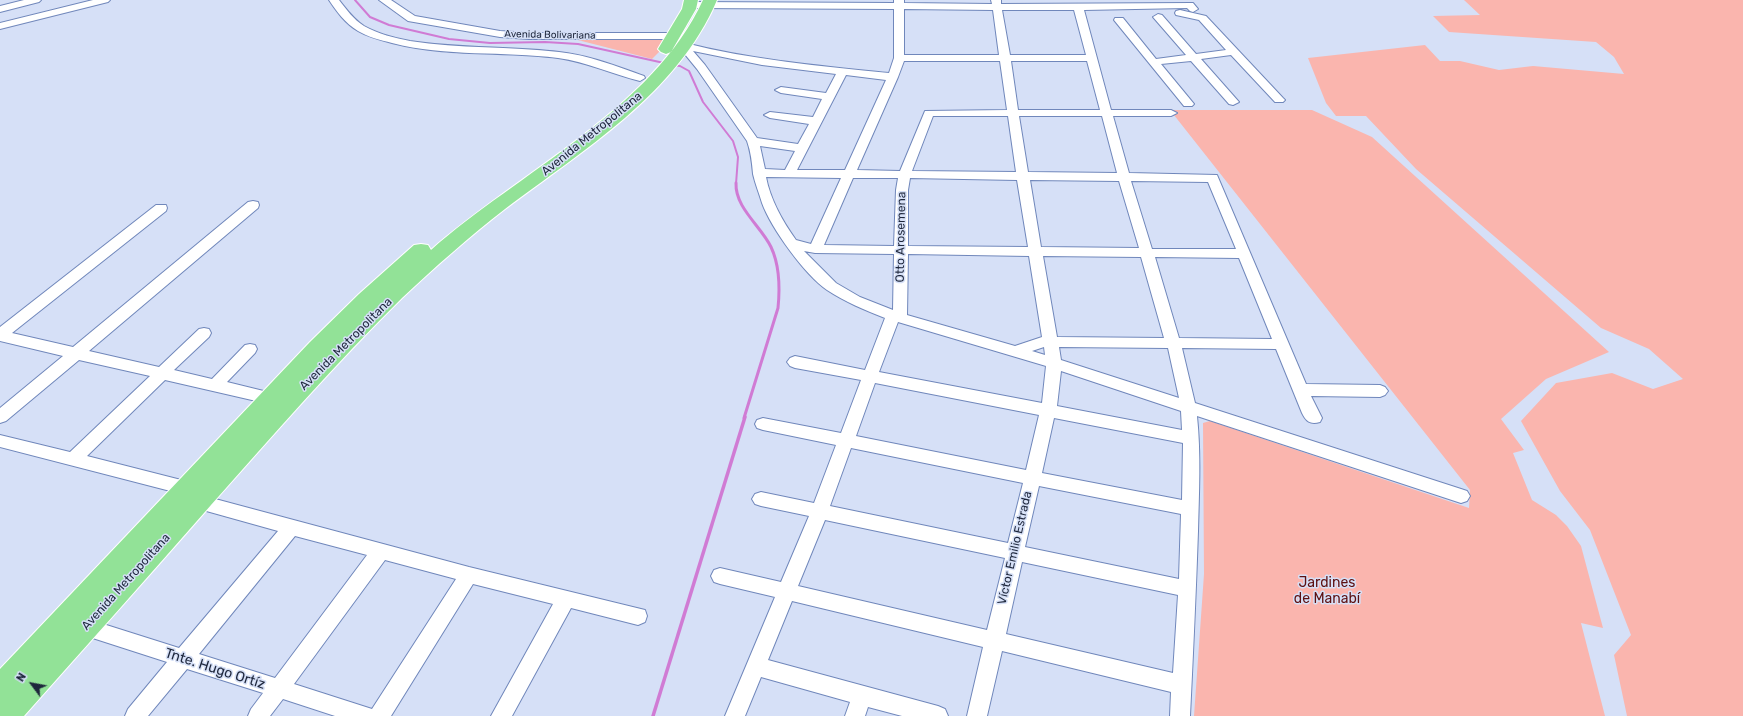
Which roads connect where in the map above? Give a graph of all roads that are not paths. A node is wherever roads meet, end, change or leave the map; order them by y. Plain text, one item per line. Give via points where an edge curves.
1 (36, 0) edge
2 (105, 0) edge
3 (334, 0) edge
4 (384, 0) edge
5 (396, 0) edge
6 (10, 3) edge
7 (690, 5) edge
8 (708, 5) edge
9 (807, 5) edge
10 (899, 6) edge
11 (993, 6) edge
12 (1078, 8) junction
13 (0, 9) edge
14 (1168, 9) junction
15 (1158, 17) dead end
16 (1119, 20) dead end
17 (0, 26) edge
18 (680, 41) junction
19 (1234, 52) junction
20 (1194, 57) junction
21 (899, 58) junction
22 (1001, 58) junction
23 (1092, 58) junction
24 (697, 61) junction
25 (1154, 62) junction
26 (659, 67) junction
27 (843, 72) junction
28 (893, 77) junction
29 (781, 90) dead end
30 (830, 96) junction
31 (1279, 100) dead end
32 (1233, 102) dead end
33 (1188, 104) dead end
34 (1009, 113) junction
35 (1107, 113) junction
36 (1171, 113) dead end
37 (770, 115) dead end
38 (816, 121) junction
39 (753, 141) junction
40 (802, 148) junction
41 (759, 173) junction
42 (789, 173) junction
43 (848, 174) junction
44 (905, 176) junction
45 (1019, 177) junction
46 (1124, 177) junction
47 (253, 205) dead end
48 (161, 208) dead end
49 (793, 244) junction
50 (815, 249) junction
51 (901, 250) junction
52 (1031, 252) junction
53 (1146, 253) junction
54 (1245, 254) junction
55 (897, 317) junction
56 (204, 333) dead end
57 (0, 335) edge
58 (1047, 342) junction
59 (1173, 343) junction
60 (1282, 344) junction
61 (250, 349) dead end
62 (1017, 351) junction
63 (74, 353) junction
64 (795, 362) dead end
65 (1053, 368) junction
66 (162, 374) junction
67 (871, 377) junction
68 (214, 386) junction
69 (1301, 390) junction
70 (1380, 392) dead end
71 (279, 400) junction
72 (1188, 406) junction
73 (1048, 411) junction
74 (0, 417) edge
75 (1314, 418) dead end
76 (763, 424) dead end
77 (1191, 438) junction
78 (846, 440) junction
79 (0, 441) edge
80 (73, 460) junction
81 (1032, 477) junction
82 (192, 495) junction
83 (1461, 496) dead end
84 (761, 499) dead end
85 (1190, 509) junction
86 (819, 512) junction
87 (292, 527) junction
88 (381, 551) junction
89 (1014, 553) junction
90 (469, 575) junction
91 (720, 576) dead end
92 (1187, 589) junction
93 (786, 592) junction
94 (566, 599) junction
95 (638, 616) dead end
96 (75, 624) junction
97 (994, 642) junction
98 (183, 659) junction
99 (755, 666) junction
100 (1182, 685) junction
101 (278, 689) junction
102 (0, 690) edge
103 (862, 695) junction
104 (4, 716) edge
105 (136, 716) edge
106 (258, 716) edge
107 (366, 716) edge
108 (379, 716) edge
109 (501, 716) edge
110 (734, 716) edge
111 (856, 716) edge
112 (938, 716) edge
113 (977, 716) edge
114 (1180, 716) edge

1 - 6 street
2 - 17 street
3 - 26 street via 357,26 389,39 418,45 559,55
4 - 18 street, Avenida Bolivariana via 412,19 500,34
5 - 18 street, Avenida Bolivariana via 420,17 504,30
6 - 13 street
7 - 8 street
7 - 18 highway
8 - 9 street
8 - 18 highway, Avenida Metropolitana via 701,21
9 - 10 street
10 - 11 street
10 - 21 street
11 - 12 street
11 - 22 street
12 - 14 street
12 - 14 street via 1190,5 1194,9
12 - 23 street
14 - 19 street via 1202,18
15 - 20 street
16 - 25 street
18 - 24 street
18 - 26 highway, Avenida Metropolitana
18 - 27 street via 741,58
19 - 20 street
19 - 31 street
20 - 25 street
20 - 32 street
21 - 22 street
21 - 28 street
22 - 23 street
22 - 34 street
23 - 35 street
24 - 26 street
24 - 39 street
25 - 33 street
26 - 71 highway, Avenida Metropolitana via 602,129 496,201 478,221 424,265
27 - 28 street
27 - 30 street
28 - 43 street
29 - 30 street
30 - 38 street
34 - 35 street
34 - 44 street, Otto Arosemena via 929,113
34 - 45 street
35 - 36 street
35 - 46 street
37 - 38 street
38 - 40 street
39 - 40 street
39 - 41 street
40 - 42 street
41 - 42 street
41 - 49 street via 769,204
42 - 43 street
43 - 44 street
43 - 50 street
44 - 45 street
44 - 51 street, Otto Arosemena via 902,190
45 - 46 street
45 - 52 street
46 - 53 street
46 - 54 street via 1213,178
47 - 63 street
48 - 57 street
49 - 50 street
49 - 55 street via 810,266 831,286 855,300
50 - 51 street
51 - 52 street
51 - 55 street, Otto Arosemena
52 - 53 street
52 - 58 street
53 - 54 street
53 - 59 street
54 - 60 street
55 - 62 street
55 - 67 street, Otto Arosemena
56 - 66 street
57 - 63 street
58 - 59 street
58 - 62 street
58 - 65 street
59 - 60 street
59 - 72 street
60 - 69 street
61 - 68 street
62 - 65 street
63 - 66 street
63 - 74 street
64 - 67 street
65 - 72 street
65 - 73 street, Víctor Emilio Estrada
66 - 68 street
66 - 80 street
67 - 73 street
67 - 78 street, Otto Arosemena
68 - 71 street
69 - 70 street
69 - 75 street
71 - 82 highway, Avenida Metropolitana
72 - 77 street
72 - 83 street
73 - 77 street
73 - 81 street, Víctor Emilio Estrada
76 - 78 street
77 - 85 street
78 - 81 street
78 - 86 street, Otto Arosemena
79 - 80 street
80 - 82 street
81 - 85 street
81 - 89 street, Víctor Emilio Estrada
82 - 87 street
82 - 96 highway, Avenida Metropolitana
84 - 86 street
85 - 92 street
86 - 89 street
86 - 93 street, Otto Arosemena
87 - 88 street
87 - 98 street
88 - 90 street
88 - 101 street
89 - 92 street
89 - 97 street, Víctor Emilio Estrada
90 - 94 street
90 - 108 street
91 - 93 street
92 - 100 street
93 - 97 street
93 - 99 street, Otto Arosemena
94 - 95 street
94 - 109 street
96 - 98 street, Tnte. Hugo Ortíz
96 - 102 highway
96 - 104 highway, Avenida Metropolitana
97 - 100 street
97 - 113 street, Víctor Emilio Estrada
98 - 101 street, Tnte. Hugo Ortíz
98 - 105 street
99 - 103 street
99 - 110 street, Otto Arosemena
100 - 114 street
101 - 106 street
101 - 107 street, Tnte. Hugo Ortíz
103 - 111 street
103 - 112 street

